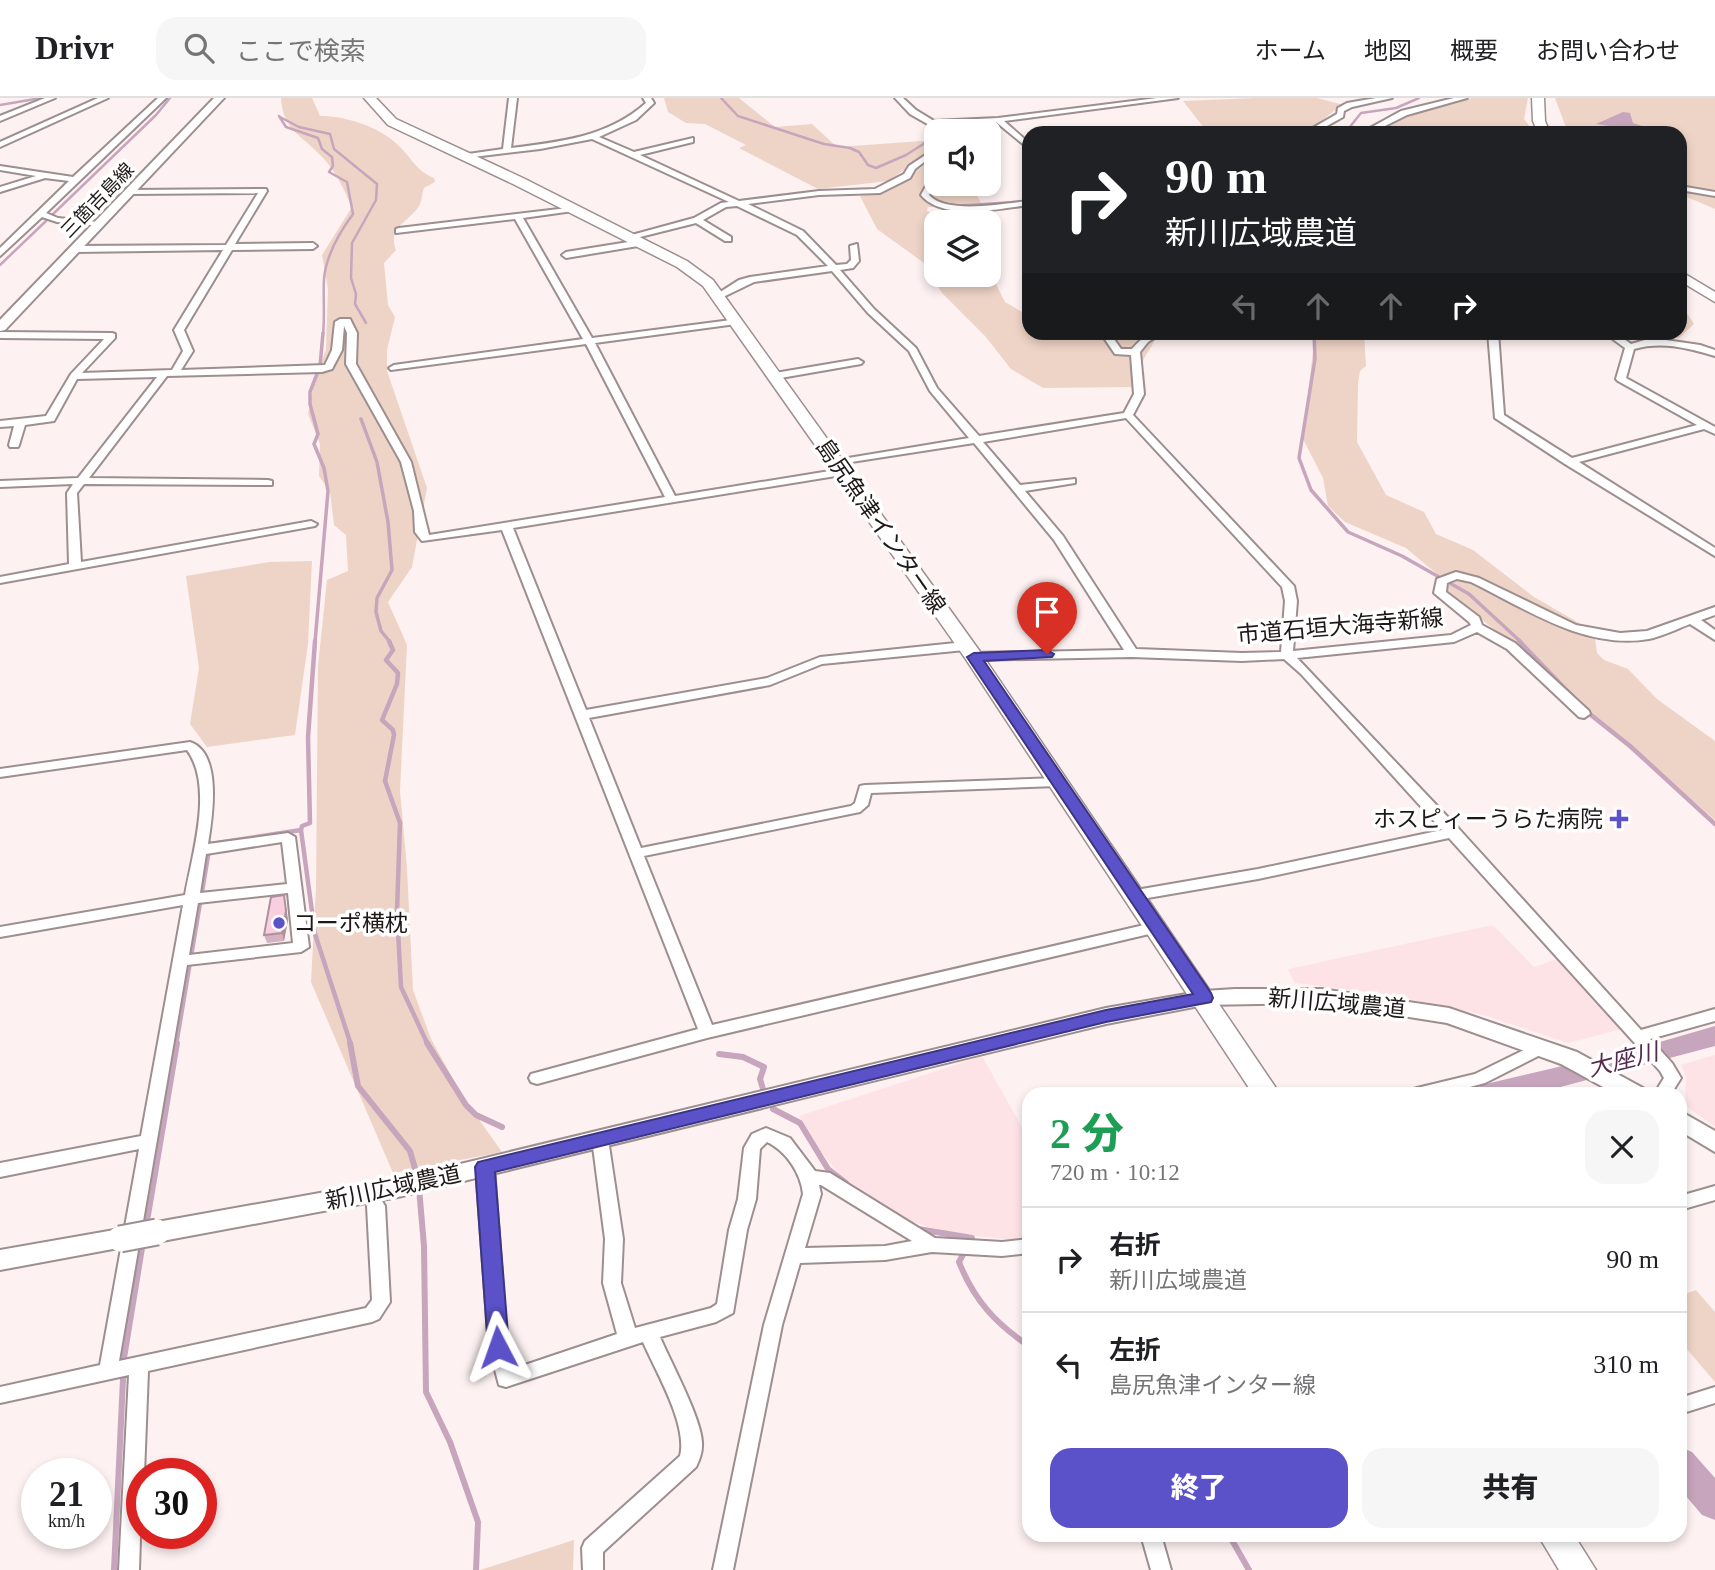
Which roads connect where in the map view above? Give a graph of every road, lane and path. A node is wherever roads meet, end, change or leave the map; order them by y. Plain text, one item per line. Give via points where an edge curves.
1 (51, 98) edge
2 (104, 98) edge
3 (162, 98) edge
4 (219, 98) edge
5 (370, 98) edge
6 (513, 98) edge
7 (647, 98) edge
8 (899, 98) edge
9 (1174, 98) edge
10 (1388, 98) edge
11 (1463, 98) edge
12 (1538, 98) edge
13 (926, 119) edge
14 (0, 120) edge
15 (1001, 120) edge
16 (1001, 123) edge
17 (1320, 126) edge
18 (1379, 126) edge
19 (1541, 126) edge
20 (594, 137) junction
21 (690, 140) dead end
22 (1022, 142) edge
23 (0, 145) edge
24 (507, 149) junction
25 (633, 155) junction
26 (468, 156) junction
27 (924, 160) edge
28 (0, 167) edge
29 (45, 175) junction
30 (75, 180) junction
31 (1687, 189) edge
32 (0, 190) edge
33 (129, 192) junction
34 (1715, 194) edge
35 (926, 196) edge
36 (736, 204) junction
37 (1022, 204) edge
38 (573, 209) junction
39 (41, 214) junction
40 (518, 216) junction
41 (697, 220) junction
42 (98, 224) junction
43 (399, 230) dead end
44 (728, 239) dead end
45 (636, 241) junction
46 (313, 246) dead end
47 (854, 246) dead end
48 (229, 247) junction
49 (75, 249) junction
50 (0, 253) edge
51 (566, 256) dead end
52 (834, 269) junction
53 (1687, 280) edge
54 (718, 296) junction
55 (1715, 299) edge
56 (736, 321) junction
57 (0, 327) edge
58 (0, 335) edge
59 (1110, 340) edge
60 (1144, 340) edge
61 (1494, 340) edge
62 (1619, 340) edge
63 (587, 341) junction
64 (1630, 347) junction
65 (1135, 352) junction
66 (1715, 353) edge
67 (858, 362) dead end
68 (394, 368) dead end
69 (170, 372) junction
70 (74, 376) junction
71 (775, 376) junction
72 (1128, 415) junction
73 (20, 423) junction
74 (0, 424) edge
75 (1710, 428) edge
76 (976, 440) junction
77 (14, 445) dead end
78 (1569, 462) junction
79 (839, 467) junction
80 (80, 481) junction
81 (1071, 481) dead end
82 (268, 482) dead end
83 (0, 484) edge
84 (1018, 489) junction
85 (671, 499) junction
86 (311, 524) dead end
87 (506, 526) junction
88 (1715, 553) edge
89 (75, 566) junction
90 (0, 580) edge
91 (1715, 611) edge
92 (1691, 619) junction
93 (1477, 627) junction
94 (1715, 636) edge
95 (969, 652) junction
96 (1132, 653) junction
97 (1287, 655) junction
98 (1584, 714) dead end
99 (581, 715) junction
100 (0, 773) edge
101 (1057, 782) junction
102 (1454, 832) junction
103 (207, 849) junction
104 (636, 853) junction
105 (295, 888) junction
106 (1136, 895) junction
107 (196, 898) junction
108 (1157, 927) junction
109 (0, 932) edge
110 (186, 960) junction
111 (1204, 998) junction
112 (1715, 1015) edge
113 (707, 1032) junction
114 (1640, 1038) junction
115 (1542, 1047) junction
116 (537, 1078) dead end
117 (1262, 1087) edge
118 (1446, 1087) edge
119 (1623, 1087) edge
120 (1667, 1087) edge
121 (1687, 1125) edge
122 (600, 1139) junction
123 (149, 1141) junction
124 (1715, 1143) edge
125 (485, 1167) junction
126 (0, 1170) edge
127 (810, 1178) junction
128 (1715, 1193) edge
129 (1687, 1201) edge
130 (376, 1206) tunnel mouth
131 (932, 1245) junction
132 (1022, 1247) edge
133 (793, 1256) junction
134 (0, 1260) edge
135 (648, 1331) junction
136 (628, 1338) junction
137 (139, 1365) junction
138 (108, 1372) junction
139 (0, 1395) edge
140 (1715, 1395) edge
141 (1687, 1404) edge
142 (1153, 1542) edge
143 (1560, 1542) edge
144 (129, 1570) edge
145 (593, 1570) edge
146 (723, 1570) edge
147 (1161, 1570) edge
148 (1579, 1570) edge

1 - 14 street
2 - 23 street
3 - 30 street
4 - 33 street, 三箇吉島線
5 - 26 main road, 島尻魚津インター線 via 400,127
6 - 24 street
7 - 20 street via 650,103 639,114
8 - 13 street
9 - 15 street
10 - 17 street via 1350,105
11 - 18 street via 1404,113
12 - 19 main road
16 - 22 street
20 - 24 street
20 - 25 street
21 - 25 street
24 - 26 street
25 - 36 street
26 - 38 main road, 島尻魚津インター線
27 - 36 street via 906,176 877,191
28 - 29 street
29 - 30 street
29 - 32 street
30 - 39 street
31 - 34 street
33 - 42 street, 三箇吉島線
33 - 48 street via 263,191
35 - 37 street via 935,205 959,208
36 - 41 street via 709,211
36 - 52 street via 800,233
38 - 40 street
38 - 45 main road, 島尻魚津インター線
39 - 42 street
39 - 50 street
40 - 43 street
40 - 63 street
41 - 44 street
41 - 45 street
42 - 49 street, 三箇吉島線
45 - 51 street
45 - 54 main road, 島尻魚津インター線 via 695,272
46 - 48 street
47 - 52 street via 853,264
48 - 49 street
48 - 69 street via 178,330 188,351
49 - 57 street, 三箇吉島線
52 - 54 street via 753,279
52 - 76 street via 913,350 933,389
53 - 55 main road
54 - 56 main road, 島尻魚津インター線
56 - 63 street
56 - 71 main road, 島尻魚津インター線
58 - 70 street via 112,336
59 - 65 street via 1118,352
60 - 65 street
61 - 78 street via 1499,416
62 - 64 street
63 - 68 street
63 - 85 street
64 - 66 street via 1652,341
64 - 75 street via 1621,379
65 - 72 street via 1139,394
67 - 71 street
69 - 70 street
69 - 80 street
69 - 87 street via 322,369 329,366 337,350 340,322 347,321 352,334 351,363 406,462 426,540
70 - 73 street via 50,419
71 - 79 main road, 島尻魚津インター線
72 - 76 street
72 - 97 street via 1287,586 1291,601
73 - 74 street
73 - 77 street
75 - 78 street
76 - 79 street
76 - 84 street
78 - 88 street
79 - 85 street
79 - 95 main road, 島尻魚津インター線
80 - 82 street
80 - 83 street
80 - 89 street via 71,506
81 - 84 street
84 - 96 street via 1059,538
85 - 87 street
86 - 89 street
87 - 99 street
89 - 90 street
91 - 92 street, 市道石垣大海寺新線
92 - 93 street, 市道石垣大海寺新線 via 1649,635 1620,637 1573,628 1475,580 1456,575 1441,581 1440,593 1475,620
92 - 94 street
93 - 97 street, 市道石垣大海寺新線 via 1454,638
93 - 98 street via 1511,646
95 - 96 street, 市道石垣大海寺新線
95 - 99 street, 市道石垣大海寺新線 via 820,661 770,681
95 - 101 main road, 島尻魚津インター線
96 - 97 street, 市道石垣大海寺新線
97 - 102 street
99 - 104 street
100 - 103 street via 190,746 197,753 208,801
101 - 104 street via 865,789 861,805 855,809
101 - 106 main road, 島尻魚津インター線
102 - 106 street
102 - 114 street
103 - 105 street via 288,837
103 - 107 street
104 - 113 street
105 - 107 street
105 - 110 street via 301,947
106 - 108 main road, 島尻魚津インター線
107 - 109 street
107 - 110 street
108 - 111 main road, 島尻魚津インター線
108 - 113 street
110 - 123 street
111 - 115 street, 新川広域農道 via 1321,996 1406,1007
111 - 117 main road, 島尻魚津インター線
111 - 122 street, 新川広域農道 via 1106,1016
112 - 114 street
113 - 116 street
114 - 120 street via 1673,1079
115 - 118 street via 1479,1079
115 - 119 street, 新川広域農道
121 - 124 street
122 - 125 street, 新川広域農道
122 - 136 street via 614,1239 612,1283
123 - 126 street
123 - 138 street
125 - 134 street, 新川広域農道, bridge
125 - 136 street via 498,1347 506,1379
127 - 131 street via 824,1178
127 - 133 street via 812,1194
127 - 135 street via 776,1137 766,1134 758,1139 752,1148 726,1308
128 - 129 street
130 - 137 street via 381,1302 372,1314
131 - 132 street
131 - 133 street via 885,1253
133 - 146 street via 773,1325
135 - 136 street
135 - 145 street via 693,1444 689,1461 592,1548
137 - 138 street
137 - 144 street
138 - 139 street
140 - 141 street
142 - 147 street
143 - 148 main road

